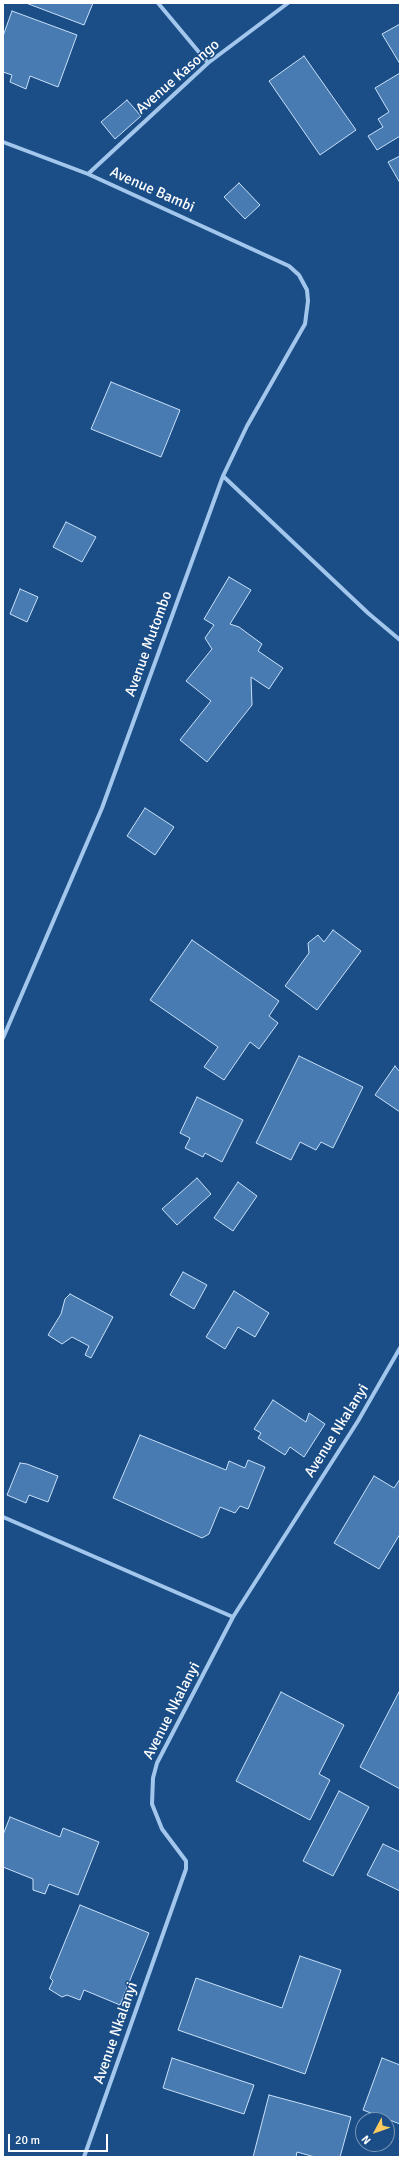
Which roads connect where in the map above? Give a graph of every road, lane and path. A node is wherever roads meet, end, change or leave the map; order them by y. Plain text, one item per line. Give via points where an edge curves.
1 (158, 3) edge
2 (288, 3) edge
3 (208, 63) junction
4 (3, 142) edge
5 (88, 174) junction
6 (289, 266) joint
7 (223, 476) junction
8 (400, 640) edge
9 (3, 1038) edge
10 (400, 1348) edge
11 (3, 1517) edge
12 (233, 1617) junction
13 (84, 2157) edge

1 - 3 street
2 - 3 street, Avenue Kasongo
3 - 5 street, Avenue Kasongo
4 - 5 street, Avenue Bambi
5 - 6 street, Avenue Bambi
6 - 7 street, Avenue Mutombo via 299,275 307,290 305,324 247,426
7 - 8 street
7 - 9 street, Avenue Mutombo via 102,808
10 - 12 street, Avenue Nkalanyi via 358,1421
11 - 12 street
12 - 13 street, Avenue Nkalanyi via 157,1763 153,1778 152,1804 162,1829 186,1861 186,1869

